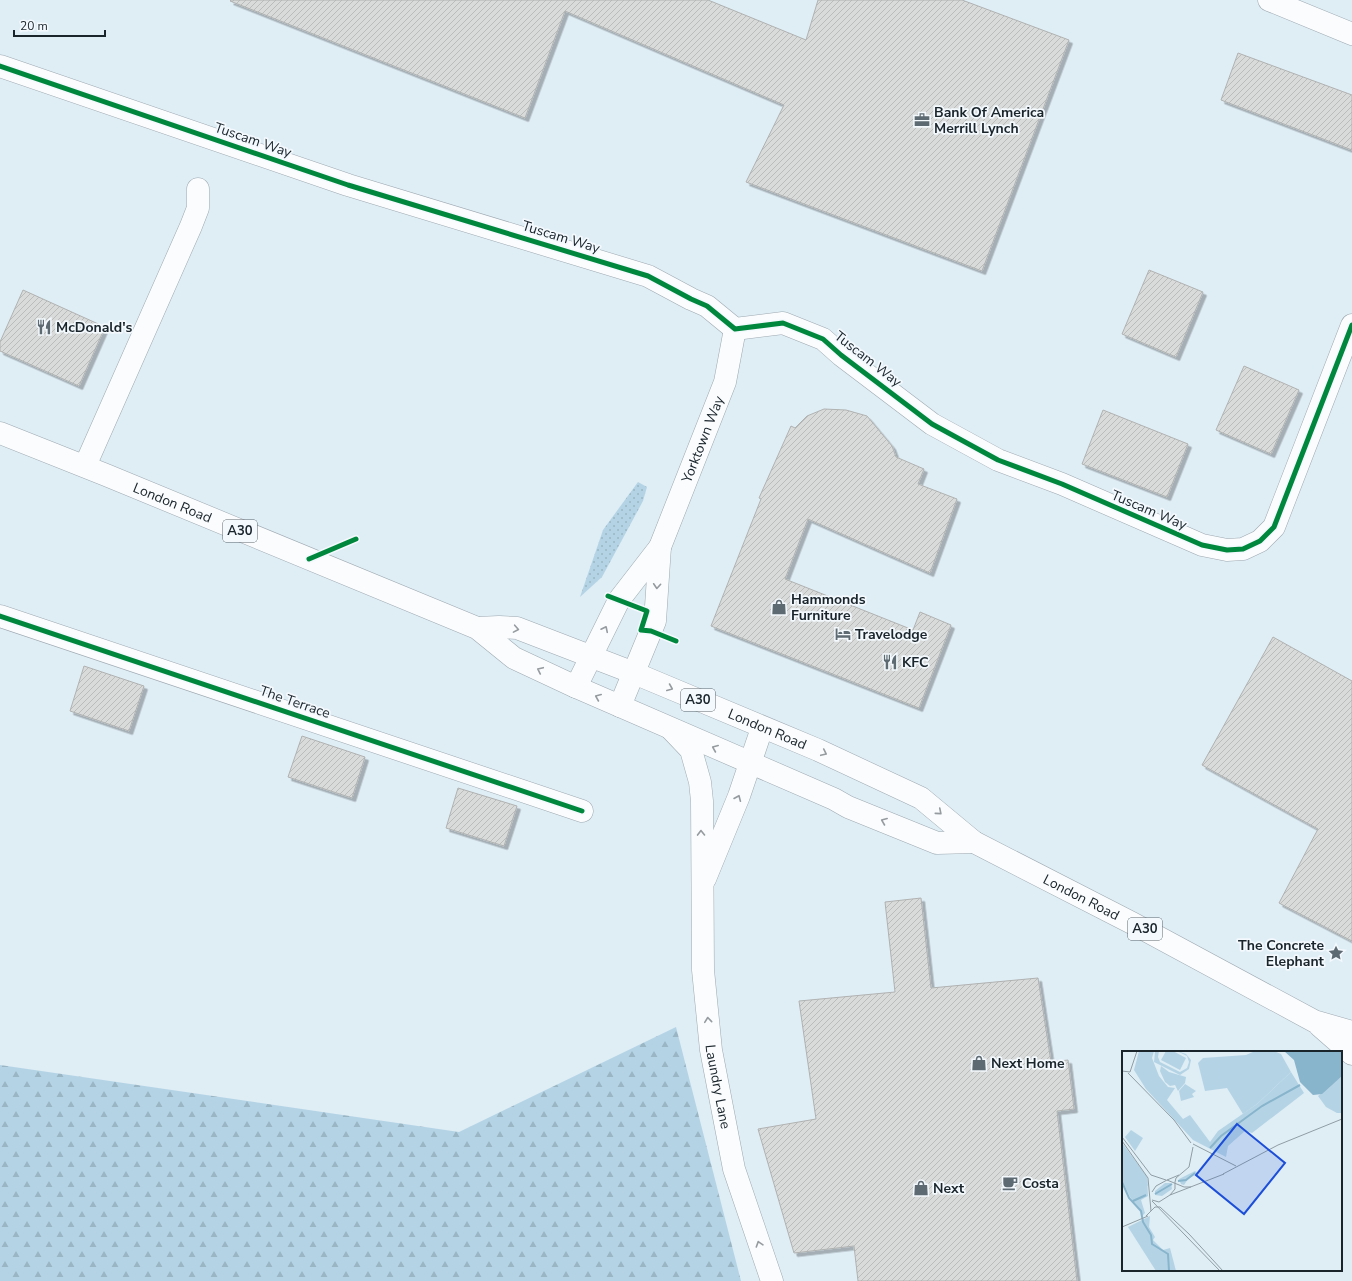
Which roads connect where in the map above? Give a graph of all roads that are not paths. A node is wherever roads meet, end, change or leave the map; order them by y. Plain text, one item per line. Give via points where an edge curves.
1 (1269, 0) edge
2 (1352, 34) edge
3 (0, 66) edge
4 (198, 189) dead end
5 (1352, 325) edge
6 (735, 329) junction
7 (0, 433) edge
8 (85, 466) junction
9 (660, 547) junction
10 (0, 616) edge
11 (477, 628) junction
12 (591, 657) junction
13 (634, 673) junction
14 (576, 687) junction
15 (620, 706) junction
16 (762, 728) junction
17 (671, 729) junction
18 (751, 763) junction
19 (582, 811) dead end
20 (974, 842) junction
21 (703, 886) junction
22 (1314, 1021) junction
23 (1352, 1032) edge
24 (1352, 1054) edge
25 (772, 1281) edge

1 - 2 street
3 - 6 street, Tuscam Way via 348,185 648,276 707,306
4 - 8 street via 198,208 191,226
5 - 6 street, Tuscam Way via 1274,527 1260,541 1243,549 1227,550 1202,545 1062,484 998,460 932,424 823,339 783,323
6 - 9 street, Yorktown Way via 725,382
7 - 8 street, London Road / A30
8 - 11 street, London Road / A30
12 -> 9 street, Yorktown Way via 619,600
9 -> 13 street, Yorktown Way via 655,621
10 - 19 street, The Terrace
11 -> 12 street, London Road / A30 via 517,628
14 -> 11 street, London Road / A30 via 514,658
12 - 13 street, London Road / A30
12 - 14 street, Yorktown Way
13 - 15 street, Yorktown Way
13 -> 16 street, London Road / A30
15 -> 14 street, London Road / A30
15 - 17 street, London Road / A30
16 - 18 street, Laundry Lane
16 -> 20 street, London Road / A30 via 818,750 921,798
18 -> 17 street, London Road / A30
21 -> 17 street, Laundry Lane via 700,782 691,750
20 -> 18 street, London Road / A30 via 936,843
21 -> 18 street, Laundry Lane
20 - 22 street, London Road / A30
25 -> 21 street, Laundry Lane via 734,1169 711,1050 703,970
22 - 23 street, London Road / A30
22 - 24 street, London Road / A30

